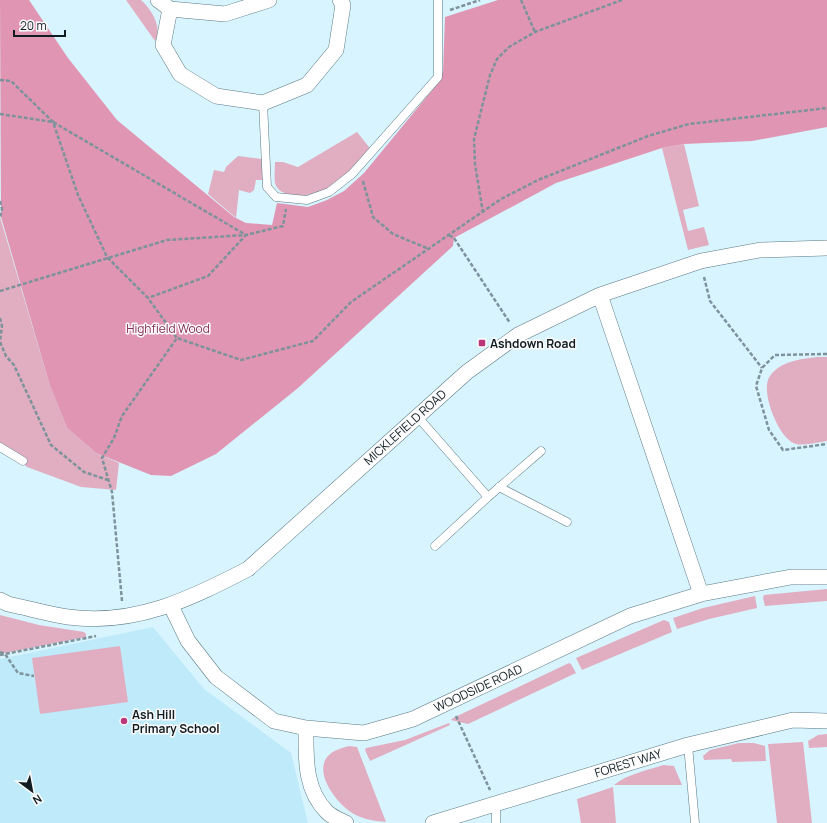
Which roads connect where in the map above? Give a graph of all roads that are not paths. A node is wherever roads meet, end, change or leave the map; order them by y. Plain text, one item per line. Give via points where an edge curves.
1 (269, 0) edge
2 (340, 0) edge
3 (438, 0) edge
4 (164, 5) edge
5 (263, 104) junction
6 (827, 248) edge
7 (600, 295) junction
8 (417, 416) junction
9 (0, 447) edge
10 (541, 451) dead end
11 (23, 460) dead end
12 (499, 487) junction
13 (488, 497) junction
14 (567, 522) dead end
15 (435, 546) dead end
16 (827, 578) edge
17 (700, 594) junction
18 (0, 600) edge
19 (171, 606) junction
20 (827, 721) edge
21 (306, 728) junction
22 (688, 745) junction
23 (496, 803) junction
24 (346, 823) edge
25 (433, 823) edge
26 (496, 823) edge
27 (695, 823) edge

1 - 4 street via 225,14
2 - 5 street via 343,5 336,50 307,85
3 - 5 lane via 438,77 352,174 329,192 307,200 276,197 267,188
4 - 5 street via 163,45 180,74 216,96
6 - 7 street, MICKLEFIELD ROAD via 760,250 700,261
7 - 8 street, MICKLEFIELD ROAD via 518,335 467,372
7 - 17 street
8 - 13 lane
8 - 19 street, MICKLEFIELD ROAD via 248,569
9 - 11 lane
10 - 12 lane
12 - 13 lane
12 - 14 lane
13 - 15 lane
16 - 17 street, WOODSIDE ROAD via 791,577
17 - 21 street, WOODSIDE ROAD via 630,616 413,719 364,732
18 - 19 street, MICKLEFIELD ROAD via 8,604 76,617 126,616
19 - 21 street, WOODSIDE ROAD via 188,641 216,677 274,721
20 - 22 street, FOREST WAY via 793,720
21 - 24 street via 306,768 311,785 328,813
22 - 23 street, FOREST WAY
22 - 27 lane
23 - 25 street, FOREST WAY
23 - 26 lane

